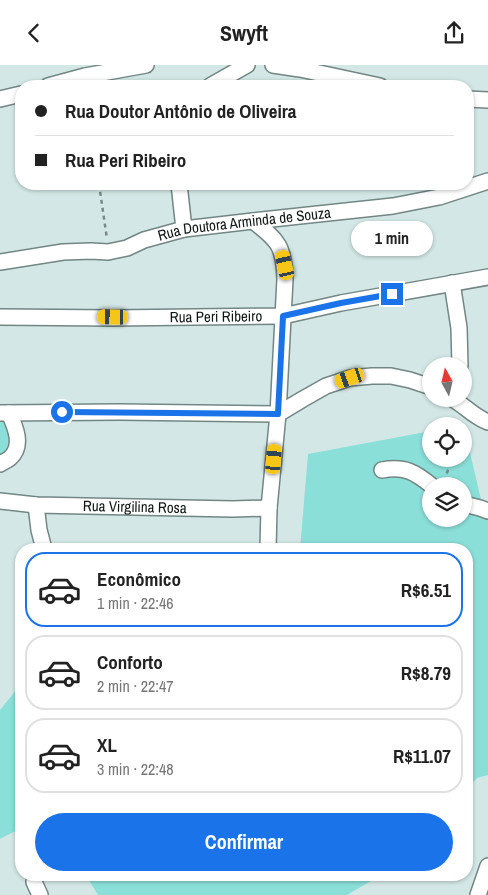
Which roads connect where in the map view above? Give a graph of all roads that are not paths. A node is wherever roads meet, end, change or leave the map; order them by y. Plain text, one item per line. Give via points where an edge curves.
1 (146, 65) edge
2 (247, 65) edge
3 (273, 65) edge
4 (70, 80) edge
5 (221, 80) edge
6 (352, 80) edge
7 (15, 95) edge
8 (0, 99) edge
9 (474, 99) edge
10 (488, 100) edge
11 (488, 181) edge
12 (474, 187) edge
13 (180, 190) edge
14 (463, 190) edge
15 (253, 221) junction
16 (184, 229) junction
17 (0, 262) edge
18 (488, 277) edge
19 (452, 283) junction
20 (283, 316) junction
21 (0, 317) edge
22 (460, 357) edge
23 (422, 384) edge
24 (464, 407) edge
25 (4, 413) edge
26 (278, 414) junction
27 (488, 422) edge
28 (0, 464) edge
29 (382, 470) dead end
30 (422, 479) edge
31 (0, 501) edge
32 (36, 505) junction
33 (472, 506) edge
34 (269, 508) junction
35 (488, 511) edge
36 (42, 543) edge
37 (268, 543) edge
38 (488, 866) edge
39 (478, 895) edge

1 - 4 street
2 - 5 street
3 - 6 street
7 - 8 street
9 - 10 street
11 - 12 street, Rua Doutora Arminda de Souza
13 - 16 street
14 - 15 street, Rua Doutora Arminda de Souza via 393,206
15 - 16 street, Rua Doutora Arminda de Souza
15 - 20 street via 268,231 282,251 285,265
16 - 17 street, Rua Doutora Arminda de Souza via 108,252 63,252
18 - 19 street, Rua Peri Ribeiro
19 - 20 street, Rua Peri Ribeiro
19 - 22 street
20 - 21 street, Rua Peri Ribeiro
20 - 26 street
23 - 26 street via 391,376 350,378 326,386
24 - 27 street
25 - 26 street
25 - 28 street via 15,426 18,437 11,457
26 - 34 street
29 - 30 street via 410,471
31 - 32 street, Rua Virgilina Rosa
32 - 34 street, Rua Virgilina Rosa
32 - 36 street
33 - 35 street
34 - 37 street
38 - 39 street

